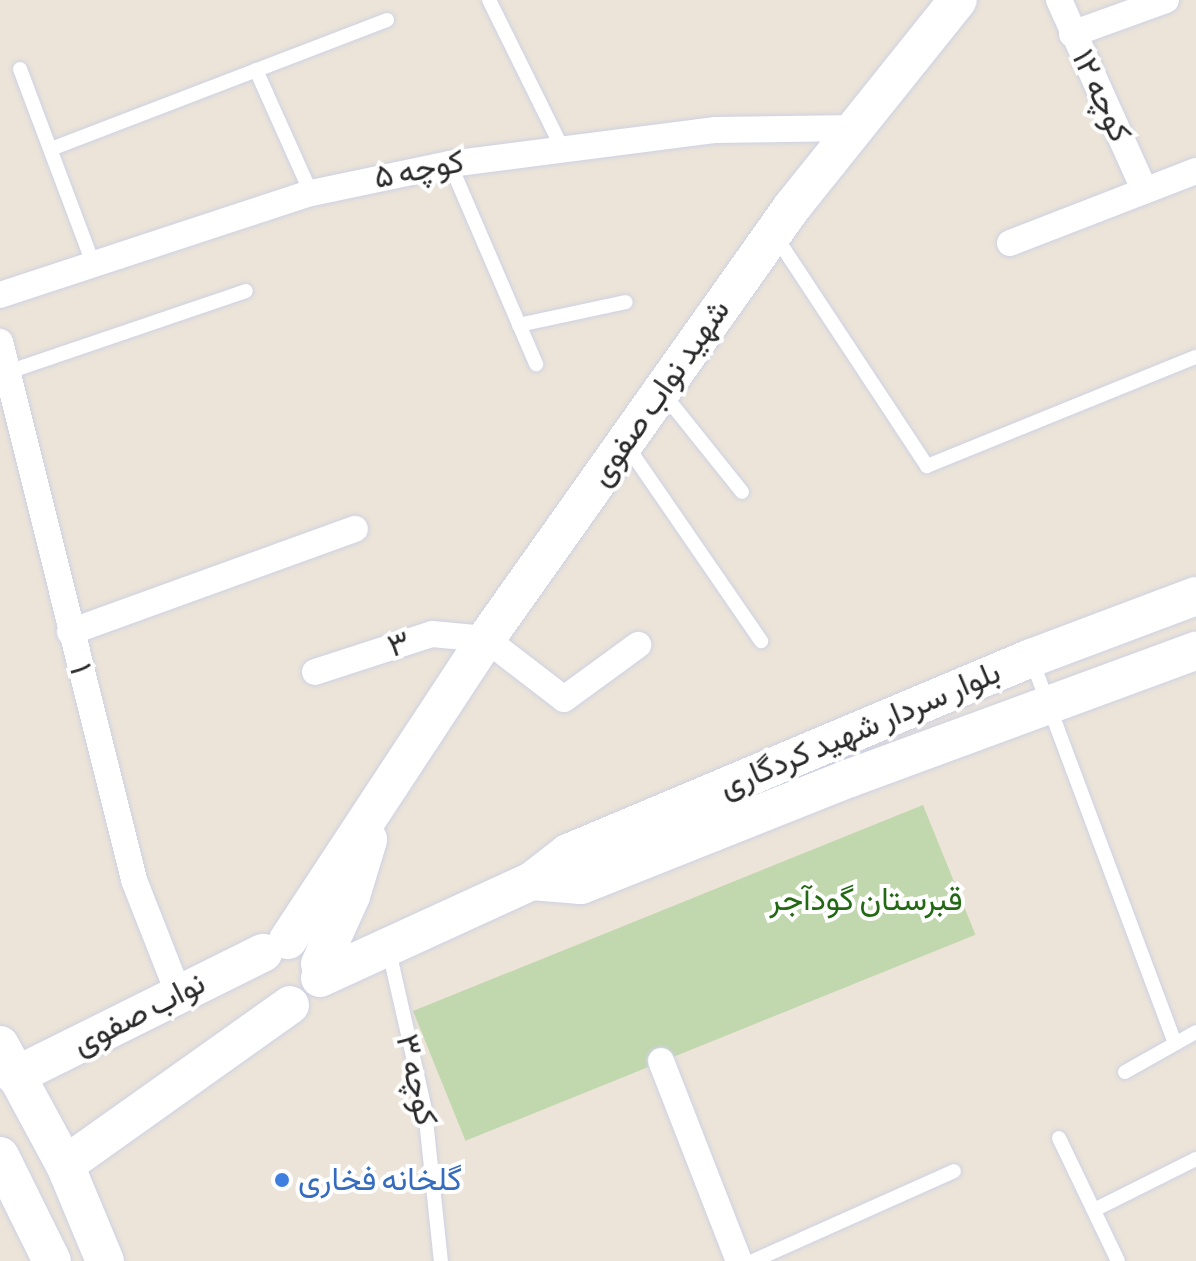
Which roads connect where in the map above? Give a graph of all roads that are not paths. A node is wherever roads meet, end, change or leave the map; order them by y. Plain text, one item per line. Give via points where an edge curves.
1 (489, 0) edge
2 (958, 0) edge
3 (1059, 0) edge
4 (1166, 0) edge
5 (387, 20) dead end
6 (1072, 34) junction
7 (20, 69) dead end
8 (256, 70) junction
9 (855, 128) junction
10 (562, 148) junction
11 (51, 149) junction
12 (450, 164) junction
13 (1196, 171) edge
14 (1145, 191) junction
15 (311, 193) junction
16 (774, 233) junction
17 (1010, 243) dead end
18 (92, 261) junction
19 (246, 291) dead end
20 (0, 295) edge
21 (626, 302) dead end
22 (519, 325) junction
23 (0, 342) edge
24 (1196, 357) edge
25 (536, 364) dead end
26 (11, 371) junction
27 (661, 392) junction
28 (625, 443) junction
29 (742, 492) dead end
30 (355, 529) dead end
31 (1196, 596) edge
32 (70, 632) junction
33 (486, 639) junction
34 (761, 641) dead end
35 (638, 645) dead end
36 (1196, 651) edge
37 (1031, 658) junction
38 (315, 672) dead end
39 (1051, 704) junction
40 (381, 800) junction
41 (532, 881) junction
42 (275, 947) junction
43 (388, 948) junction
44 (320, 971) junction
45 (178, 992) junction
46 (290, 1005) junction
47 (1196, 1032) edge
48 (1175, 1043) junction
49 (8, 1060) edge
50 (661, 1061) dead end
51 (1125, 1072) dead end
52 (1059, 1138) dead end
53 (1196, 1159) edge
54 (65, 1165) junction
55 (954, 1171) dead end
56 (4, 1173) edge
57 (1094, 1210) junction
58 (52, 1261) edge
59 (105, 1261) edge
60 (441, 1261) edge
61 (739, 1261) edge
62 (753, 1261) edge
63 (1118, 1261) edge

1 - 10 lane
2 - 9 street, شهید نواب صفوی
3 - 6 street, کوچه ۱۲
4 - 6 street
5 - 8 lane
6 - 14 street, کوچه ۱۲
7 - 11 lane
8 - 11 lane
8 - 15 lane
9 - 10 street, کوچه ۵ via 716,130
9 - 16 street, شهید نواب صفوی
10 - 12 street, کوچه ۵
11 - 18 lane
12 - 15 street, کوچه ۵
12 - 22 lane
13 - 14 street
14 - 17 street
15 - 18 street, کوچه ۵
16 - 24 lane via 927,466
16 - 27 street, شهید نواب صفوی
18 - 20 street, کوچه ۵
19 - 26 lane
21 - 22 lane
22 - 25 lane
23 - 26 street, ۱
26 - 32 street, ۱
27 - 28 street, شهید نواب صفوی
27 - 29 lane
28 - 33 street, شهید نواب صفوی
28 - 34 lane
30 - 32 street
31 - 37 street, بلوار سردار شهید کردگاری
32 - 45 street, ۱ via 134,880
33 - 35 street via 564,699
33 - 38 street, ۳ via 432,634
33 - 40 street, شهید نواب صفوی
36 - 39 street, بلوار سردار شهید کردگاری
37 - 39 lane
37 - 41 street, بلوار سردار شهید کردگاری via 568,853
39 - 41 street, بلوار سردار شهید کردگاری via 581,885
39 - 48 lane
40 - 42 street, شهید نواب صفوی
40 - 44 street, شهید نواب صفوی
41 - 43 street, بلوار سردار شهید کردگاری
42 - 44 street via 313,951
42 - 45 street, نواب صفوی
42 - 46 street via 257,966 264,993
43 - 44 street, بلوار سردار شهید کردگاری
43 - 60 lane, کوچه ۳ via 425,1110
44 - 46 street via 315,992
45 - 49 street, نواب صفوی
46 - 54 street
47 - 48 lane
48 - 51 lane
49 - 54 street
50 - 61 street
52 - 57 lane
53 - 57 lane
54 - 59 street
55 - 62 lane
56 - 58 street
57 - 63 lane

